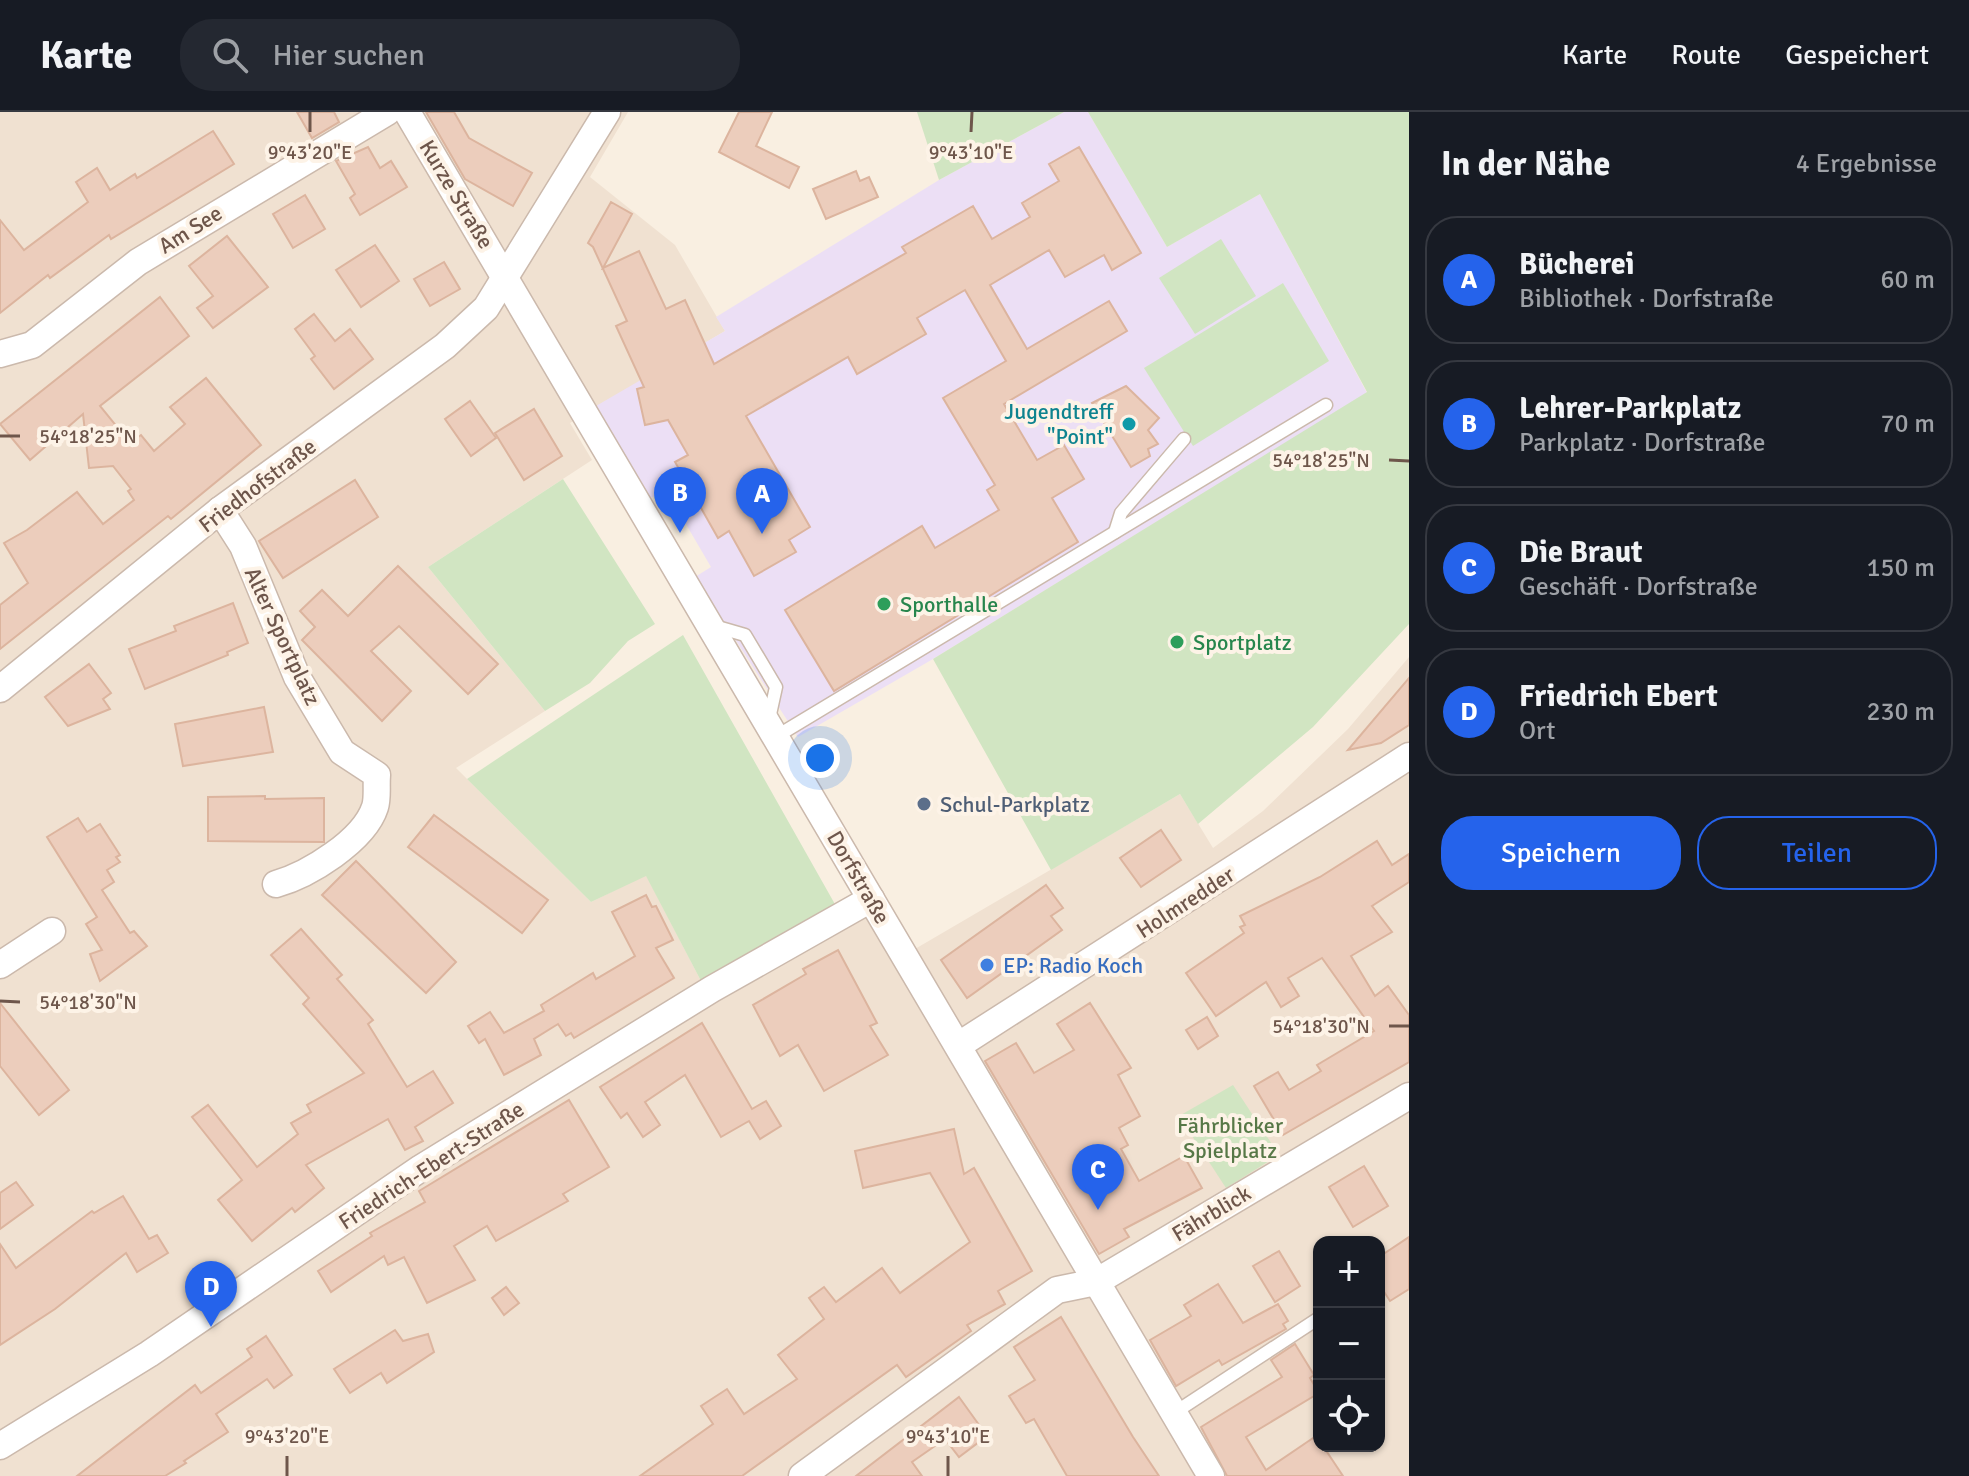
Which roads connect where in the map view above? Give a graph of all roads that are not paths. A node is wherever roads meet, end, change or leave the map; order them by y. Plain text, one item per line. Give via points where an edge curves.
1 (387, 112) edge
2 (407, 112) edge
3 (607, 112) edge
4 (507, 277) junction
5 (0, 354) edge
6 (1326, 405) dead end
7 (1184, 439) dead end
8 (220, 510) junction
9 (1115, 532) junction
10 (0, 689) edge
11 (773, 729) junction
12 (1409, 756) edge
13 (276, 884) dead end
14 (871, 899) junction
15 (52, 931) dead end
16 (0, 965) edge
17 (959, 1045) junction
18 (1409, 1096) edge
19 (1096, 1282) junction
20 (1313, 1322) edge
21 (1174, 1413) junction
22 (0, 1446) edge
23 (802, 1476) edge
24 (1211, 1476) edge

1 - 5 street, Am See via 138,262 32,345
2 - 4 street, Kurze Straße
3 - 4 street, Friedhofstraße
4 - 8 street, Friedhofstraße via 486,308 445,346
4 - 11 street, Dorfstraße
6 - 9 lane
7 - 9 lane via 1121,513
8 - 10 street, Friedhofstraße
8 - 13 street, Alter Sportplatz via 243,546 297,677 342,752 377,775 371,818 332,856 301,877
9 - 11 lane
11 - 14 street, Dorfstraße
12 - 17 street, Holmredder
14 - 17 street, Dorfstraße
14 - 22 street, Friedrich-Ebert-Straße via 712,989 421,1168 149,1354
15 - 16 street
17 - 19 street, Dorfstraße
18 - 19 street, Fährblick
19 - 21 street, Dorfstraße
19 - 23 street, Fährblick via 1057,1290
20 - 21 lane
21 - 24 street, Dorfstraße

